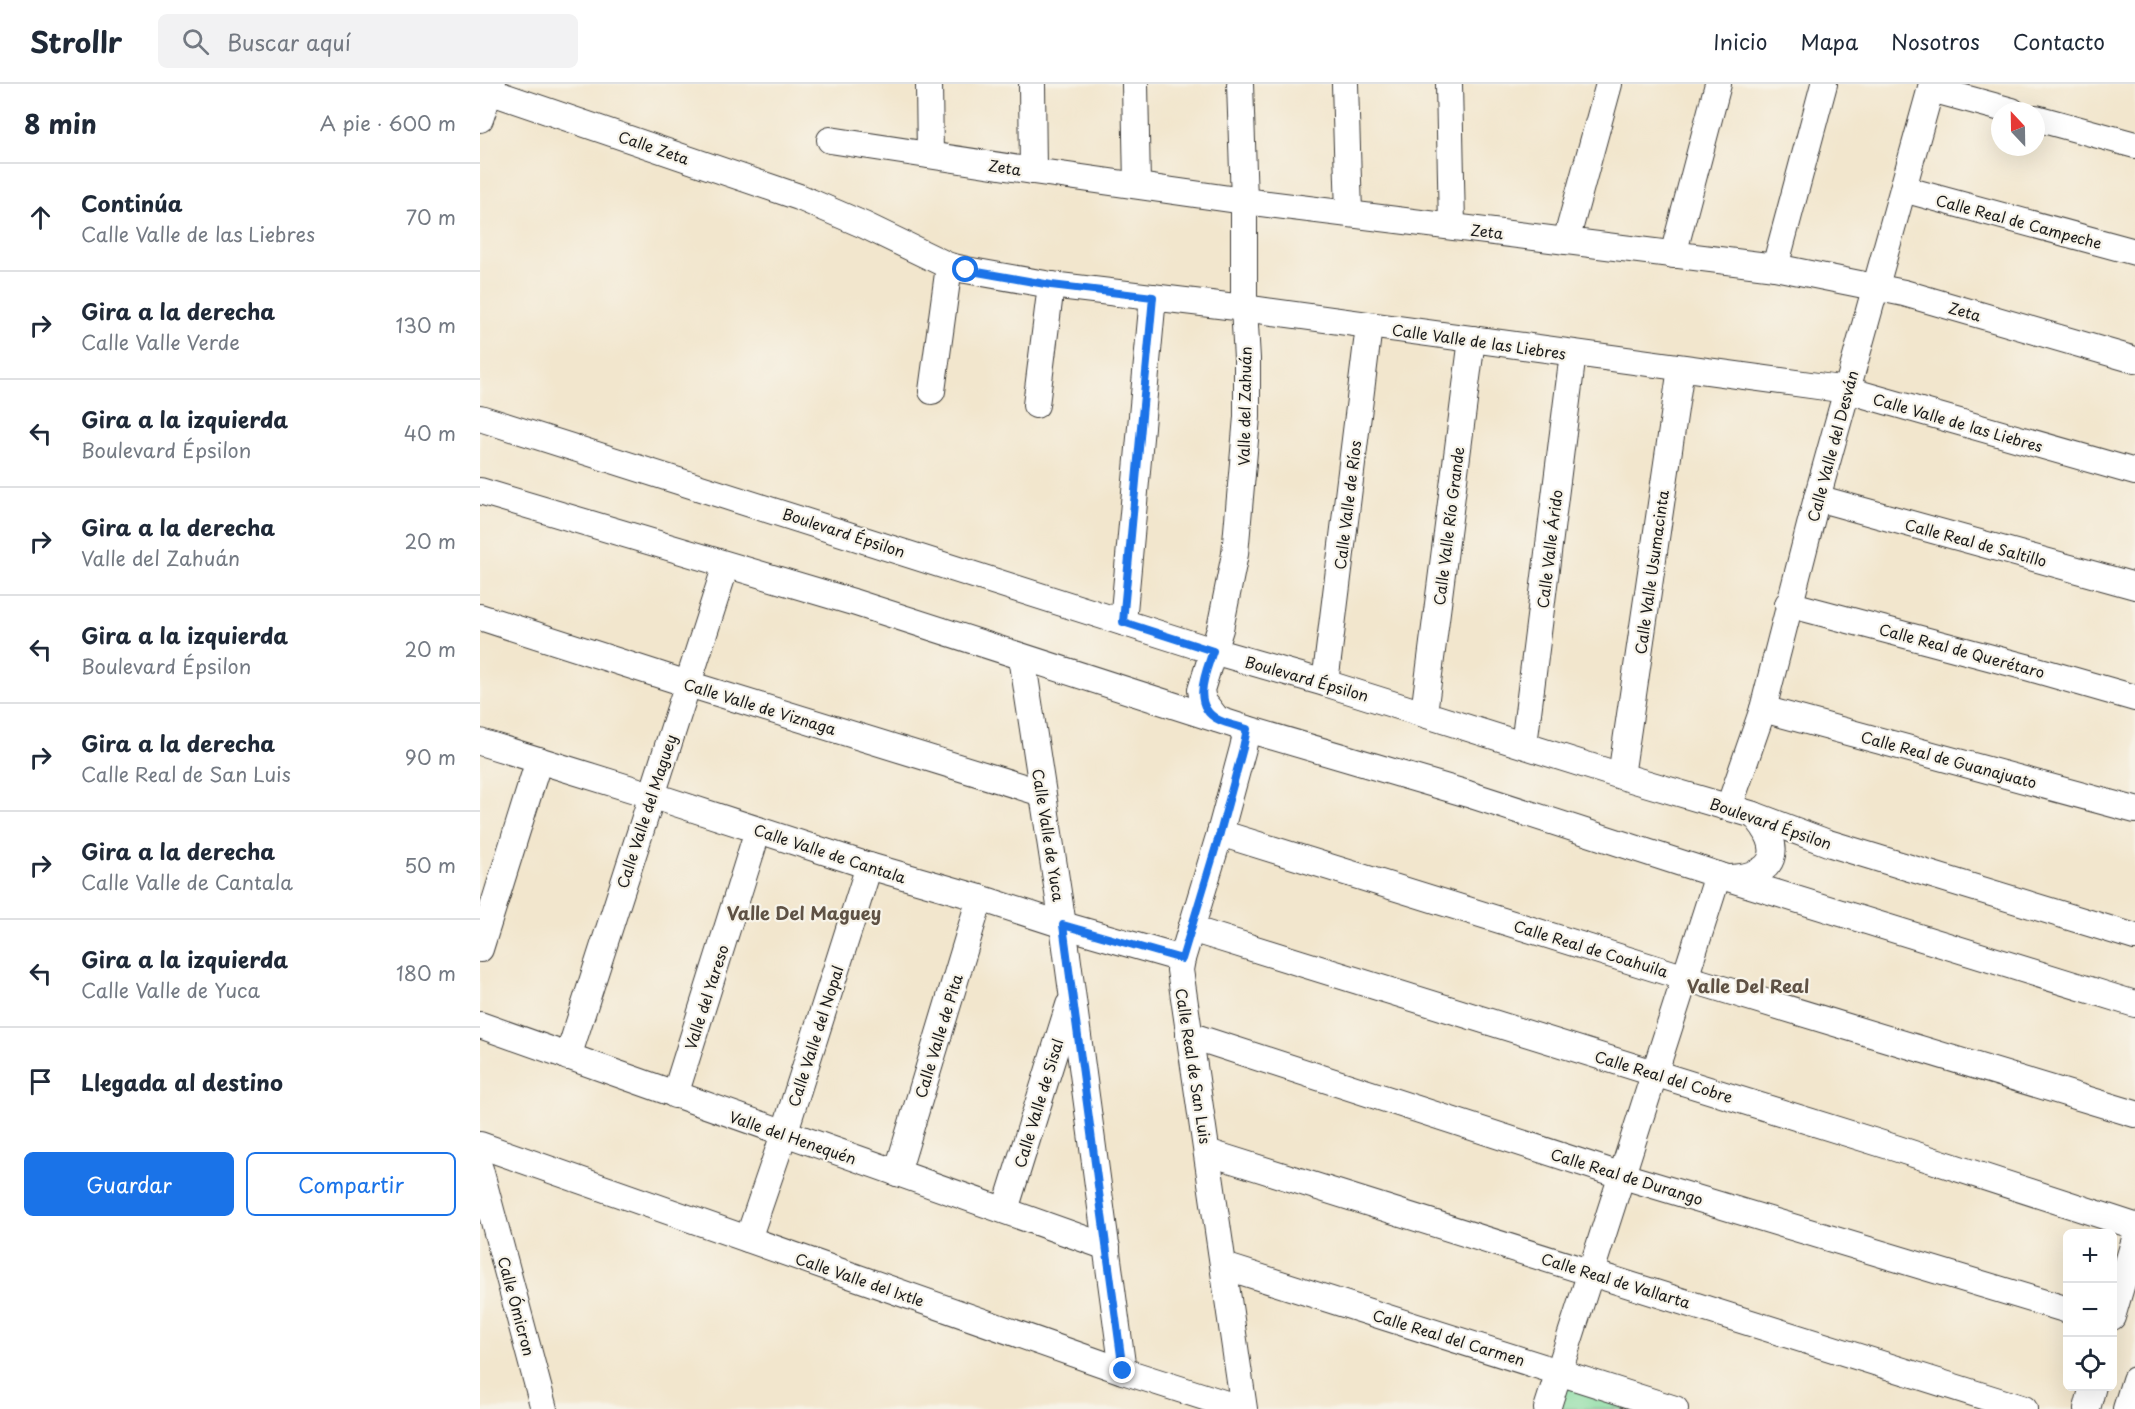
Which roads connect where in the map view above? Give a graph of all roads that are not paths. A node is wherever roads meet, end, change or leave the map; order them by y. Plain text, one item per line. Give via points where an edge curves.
1 (929, 84) edge
2 (1032, 84) edge
3 (1135, 84) edge
4 (1240, 84) edge
5 (1345, 84) edge
6 (1449, 84) edge
7 (1609, 84) edge
8 (1718, 84) edge
9 (1824, 84) edge
10 (1932, 86) edge
11 (487, 88) edge
12 (1991, 104) edge
13 (480, 119) edge
14 (2045, 120) edge
15 (830, 140) dead end
16 (2135, 145) edge
17 (930, 155) junction
18 (1033, 171) junction
19 (1137, 185) junction
20 (1903, 189) junction
21 (1244, 201) junction
22 (828, 208) joint
23 (1349, 213) junction
24 (1452, 226) junction
25 (1566, 241) junction
26 (2135, 252) edge
27 (1673, 255) junction
28 (949, 266) junction
29 (1775, 267) junction
30 (1051, 285) junction
31 (1876, 287) junction
32 (1153, 297) junction
33 (1244, 308) junction
34 (1369, 326) junction
35 (1472, 339) junction
36 (1573, 353) junction
37 (2135, 360) edge
38 (1681, 368) junction
39 (1847, 390) junction
40 (932, 391) dead end
41 (1036, 405) dead end
42 (480, 418) edge
43 (2135, 472) edge
44 (480, 491) edge
45 (1817, 498) junction
46 (726, 565) junction
47 (2135, 586) edge
48 (1788, 604) junction
49 (480, 617) edge
50 (1123, 622) junction
51 (1213, 651) junction
52 (1022, 657) junction
53 (1325, 683) junction
54 (688, 684) junction
55 (2135, 698) edge
56 (1763, 709) junction
57 (1424, 713) junction
58 (1217, 719) junction
59 (1247, 729) junction
60 (480, 742) edge
61 (1524, 745) junction
62 (539, 760) junction
63 (1621, 776) junction
64 (1042, 793) junction
65 (651, 795) junction
66 (1729, 807) junction
67 (2135, 810) edge
68 (1754, 815) junction
69 (759, 830) junction
70 (1220, 833) junction
71 (869, 866) junction
72 (1724, 877) junction
73 (980, 898) junction
74 (1063, 925) junction
75 (1191, 929) junction
76 (2133, 936) edge
77 (480, 949) edge
78 (1182, 959) junction
79 (1686, 978) junction
80 (1071, 996) junction
81 (2130, 1005) edge
82 (480, 1025) edge
83 (1189, 1035) junction
84 (568, 1057) junction
85 (1655, 1074) junction
86 (675, 1095) junction
87 (2135, 1114) edge
88 (784, 1134) junction
89 (480, 1145) edge
90 (1207, 1152) junction
91 (480, 1169) edge
92 (897, 1173) junction
93 (1623, 1176) junction
94 (1005, 1210) junction
95 (2135, 1226) edge
96 (748, 1239) junction
97 (2135, 1239) edge
98 (1107, 1247) junction
99 (1224, 1266) junction
100 (1591, 1272) junction
101 (2117, 1300) edge
102 (2063, 1309) edge
103 (1123, 1371) junction
104 (1559, 1372) junction
105 (2135, 1380) edge
106 (2092, 1391) edge
107 (544, 1409) edge
108 (1243, 1409) edge
109 (1547, 1409) edge
110 (1675, 1409) edge
111 (2024, 1409) edge
112 (2087, 1409) edge
113 (2126, 1409) edge

1 - 17 street
2 - 18 street
3 - 19 street
4 - 21 street, Valle del Zahuán
5 - 23 street
6 - 24 street
7 - 25 street
8 - 27 street
9 - 29 street
10 - 12 street
10 - 20 street, Calle Valle del Desván
11 - 13 street
11 - 22 street, Calle Zeta
14 - 16 street
15 - 17 street, Zeta
17 - 18 street, Zeta
18 - 19 street, Zeta
19 - 21 street, Zeta
20 - 26 street, Calle Real de Campeche
20 - 31 street, Calle Valle del Desván
21 - 23 street, Zeta
21 - 33 street, Valle del Zahuán
22 - 28 street, Calle Valle de las Liebres
23 - 24 street, Zeta
24 - 25 street, Zeta
25 - 27 street, Zeta
27 - 29 street, Zeta
28 - 30 street, Calle Valle de las Liebres
28 - 40 street
29 - 31 street, Zeta
30 - 32 street, Calle Valle de las Liebres
30 - 41 street
31 - 37 street, Zeta
31 - 39 street, Calle Valle del Desván
32 - 33 street, Calle Valle de las Liebres
32 - 50 street
33 - 34 street, Calle Valle de las Liebres
33 - 51 street, Valle del Zahuán via 1247,417 1239,517 1230,586
34 - 35 street, Calle Valle de las Liebres
34 - 53 street, Calle Valle de Ríos
35 - 36 street, Calle Valle de las Liebres
35 - 57 street, Calle Valle Río Grande
36 - 38 street, Calle Valle de las Liebres
36 - 61 street, Calle Valle Árido
38 - 39 street, Calle Valle de las Liebres
38 - 63 street, Calle Valle Usumacinta
39 - 43 street, Calle Valle de las Liebres
39 - 45 street, Calle Valle del Desván
42 - 50 street, Boulevard Épsilon
44 - 46 street
45 - 47 street, Calle Real de Saltillo
45 - 48 street, Calle Valle del Desván
46 - 52 street
46 - 54 street, Calle Valle del Maguey
48 - 55 street, Calle Real de Querétaro
48 - 56 street, Calle Valle del Desván
49 - 54 street, Calle Valle de Viznaga
50 - 51 street, Boulevard Épsilon
51 - 53 street, Boulevard Épsilon
51 - 58 street, Valle del Zahuán via 1201,690 1203,701
52 - 58 street
52 - 64 street, Calle Valle de Yuca
53 - 57 street, Boulevard Épsilon
54 - 64 street, Calle Valle de Viznaga
54 - 65 street, Calle Valle del Maguey
56 - 66 street, Calle Valle del Desván
56 - 67 street, Calle Real de Guanajuato
57 - 61 street, Boulevard Épsilon
58 - 59 street
59 - 70 street, Calle Real de San Luis
59 - 72 street via 1468,794
60 - 62 street, Calle Valle de Cantala
61 - 63 street, Boulevard Épsilon
62 - 65 street, Calle Valle de Cantala
62 - 77 street
63 - 66 street, Boulevard Épsilon
64 - 74 street, Calle Valle de Yuca
65 - 69 street, Calle Valle de Cantala
65 - 84 street, Calle Valle del Maguey
66 - 68 street, Boulevard Épsilon
68 - 72 street via 1772,840 1771,859 1755,875
68 - 76 street, Boulevard Épsilon via 1828,843
69 - 71 street, Calle Valle de Cantala
69 - 86 street, Valle del Yareso
70 - 75 street, Calle Real de San Luis
70 - 79 street, Calle Real de Coahuila
71 - 73 street, Calle Valle de Cantala
71 - 88 street, Calle Valle del Nopal
72 - 79 street
72 - 81 street
73 - 74 street, Calle Valle de Cantala
73 - 92 street, Calle Valle de Pita
74 - 78 street, Calle Valle de Cantala
74 - 80 street, Calle Valle de Yuca
75 - 78 street, Calle Real de San Luis
75 - 85 street, Calle Real del Cobre
78 - 83 street, Calle Real de San Luis via 1180,970
79 - 85 street
79 - 87 street, Calle Real de Coahuila
80 - 94 street, Calle Valle de Sisal
80 - 98 street, Calle Valle de Yuca
82 - 84 street, Valle del Henequén
83 - 90 street, Calle Real de San Luis
83 - 93 street, Calle Real de Durango
84 - 86 street, Valle del Henequén
85 - 93 street
85 - 95 street, Calle Real del Cobre
86 - 88 street, Valle del Henequén
88 - 92 street, Valle del Henequén
88 - 96 street, Calle Valle del Nopal
89 - 96 street, Calle Valle del Ixtle
90 - 99 street, Calle Real de San Luis
90 - 100 street, Calle Real de Vallarta
91 - 107 street, Calle Ómicron
92 - 94 street, Valle del Henequén
93 - 100 street
93 - 102 street, Calle Real de Durango
94 - 98 street, Valle del Henequén
96 - 103 street, Calle Valle del Ixtle
97 - 101 street
98 - 103 street, Calle Valle de Yuca
99 - 104 street, Calle Real del Carmen
99 - 108 street, Calle Real de San Luis
100 - 104 street
100 - 111 street, Calle Real de Vallarta
103 - 108 street, Calle Valle del Ixtle
104 - 109 street
104 - 110 street, Calle Real del Carmen
105 - 113 street
106 - 112 street

